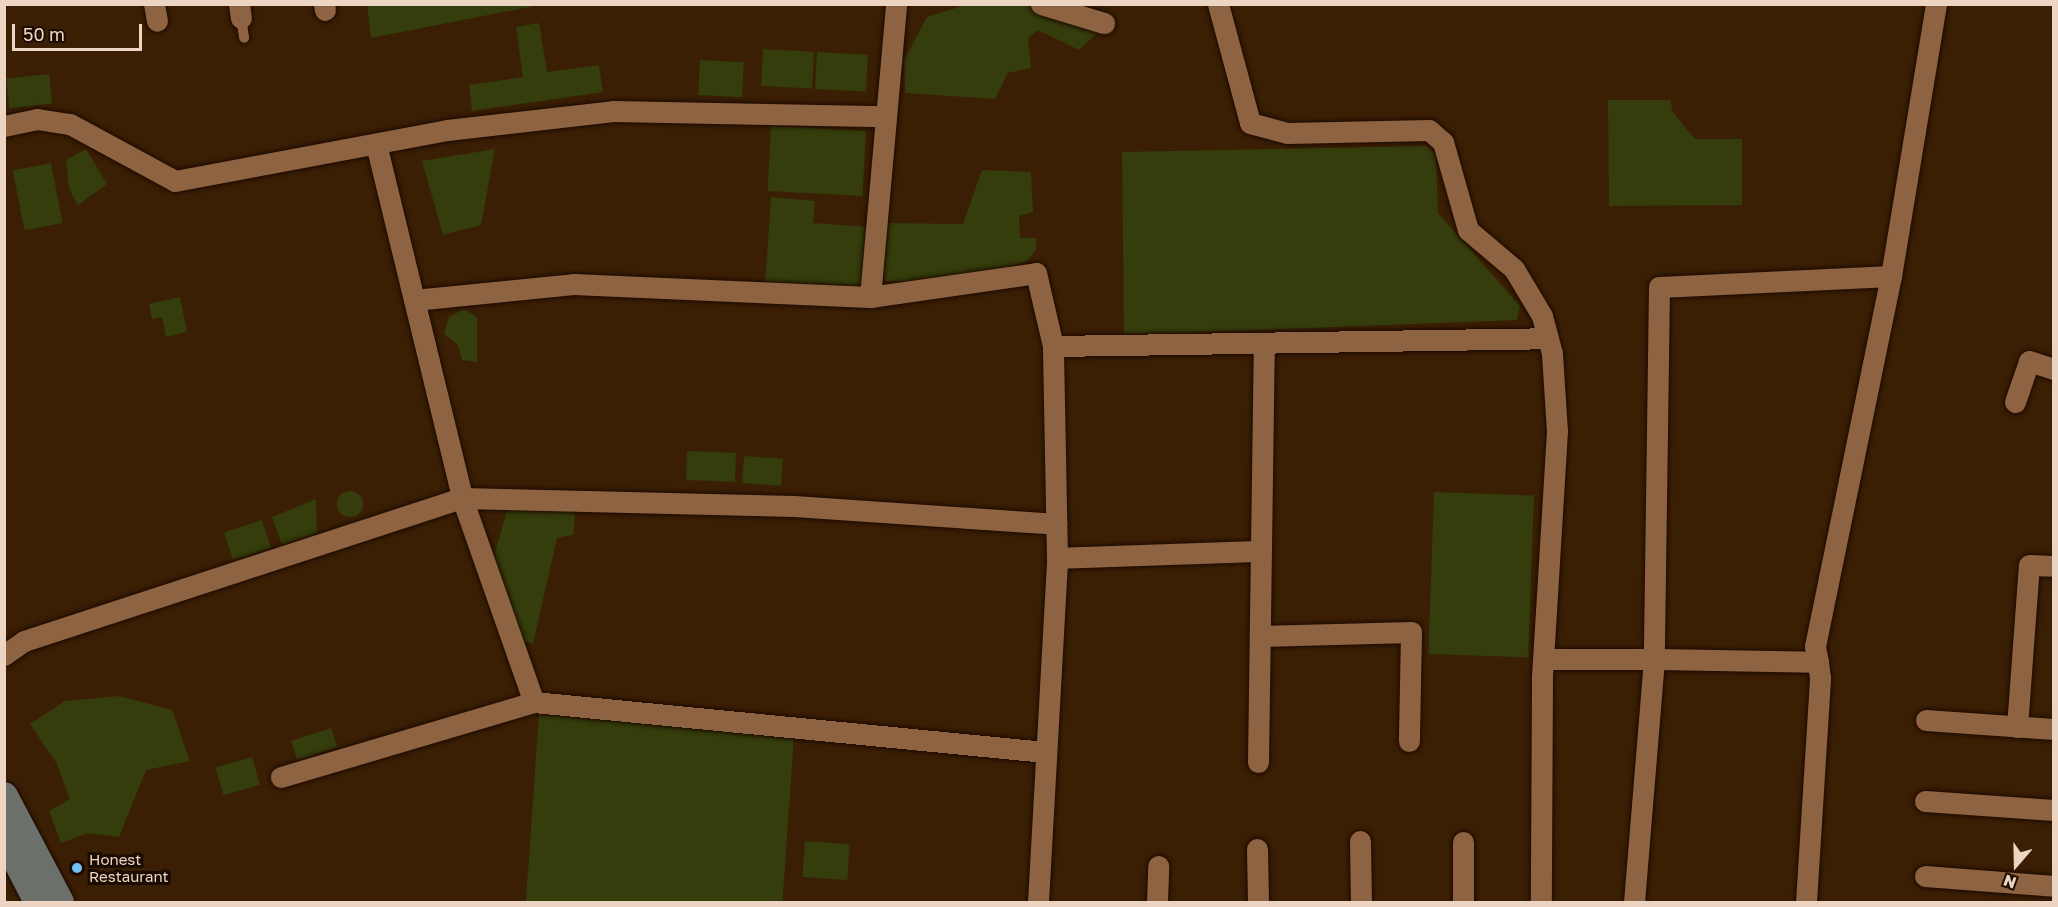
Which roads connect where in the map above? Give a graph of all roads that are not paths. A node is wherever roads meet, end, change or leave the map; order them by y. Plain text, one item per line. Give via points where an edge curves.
1 (896, 4) edge
2 (1041, 4) edge
3 (1218, 4) edge
4 (1936, 4) edge
5 (1104, 23) dead end
6 (884, 116) junction
7 (4, 126) edge
8 (376, 144) junction
9 (1891, 276) junction
10 (870, 297) junction
11 (414, 300) junction
12 (1548, 338) junction
13 (1264, 343) junction
14 (1053, 346) junction
15 (2054, 369) edge
16 (2015, 402) dead end
17 (462, 498) junction
18 (1056, 524) junction
19 (1261, 551) junction
20 (1057, 558) junction
21 (2054, 566) edge
22 (1260, 636) junction
23 (4, 655) edge
24 (1543, 659) junction
25 (1654, 659) junction
26 (1818, 662) junction
27 (534, 702) junction
28 (1926, 720) dead end
29 (2017, 727) junction
30 (2054, 729) edge
31 (1409, 741) dead end
32 (1045, 752) junction
33 (1258, 762) dead end
34 (281, 777) dead end
35 (4, 796) edge
36 (1925, 801) dead end
37 (2054, 810) edge
38 (4, 836) edge
39 (1360, 841) dead end
40 (1463, 842) dead end
41 (1257, 849) dead end
42 (1158, 866) dead end
43 (1925, 876) dead end
44 (2054, 886) edge
45 (34, 889) edge
46 (60, 903) edge
47 (1038, 903) edge
48 (1157, 903) edge
49 (1258, 903) edge
50 (1361, 903) edge
51 (1463, 903) edge
52 (1541, 903) edge
53 (1634, 903) edge
54 (1806, 903) edge

1 - 6 street
2 - 5 street
3 - 12 street via 1250,123 1287,133 1429,130 1443,142 1468,230 1514,269 1542,316
4 - 9 street
6 - 8 street via 613,111
6 - 10 street
7 - 8 street via 37,119 70,124 175,182
8 - 11 street
9 - 25 street via 1659,288
9 - 26 street via 1815,646
10 - 11 street via 573,284
10 - 14 street via 1036,273
11 - 17 street
12 - 13 street
12 - 24 street via 1557,431
13 - 14 street
13 - 19 street
14 - 18 street
15 - 16 street via 2029,361
17 - 18 street via 794,506
17 - 23 street via 24,641
17 - 27 street
18 - 20 street
19 - 20 street
19 - 22 street
20 - 32 street
21 - 29 street via 2029,565
22 - 31 street via 1411,632
22 - 33 street
24 - 25 street
24 - 52 street
25 - 26 street
25 - 53 street
26 - 54 street
27 - 32 street
27 - 34 street
28 - 29 street
29 - 30 street
32 - 47 street
35 - 45 street
36 - 37 street
38 - 45 street
39 - 50 street
40 - 51 street
41 - 49 street
42 - 48 street
43 - 44 street
45 - 46 street

